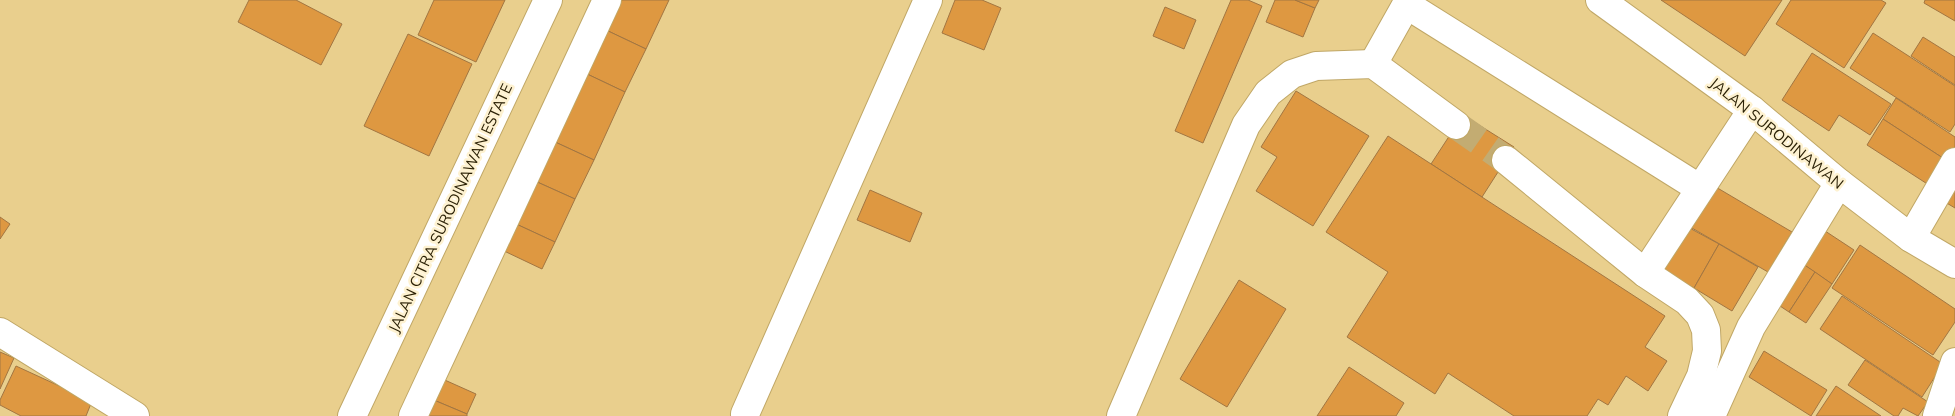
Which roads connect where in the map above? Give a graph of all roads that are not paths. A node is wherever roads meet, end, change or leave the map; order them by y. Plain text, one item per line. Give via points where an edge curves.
1 (548, 0) edge
2 (606, 0) edge
3 (928, 0) edge
4 (1600, 0) edge
5 (1408, 2) edge
6 (1373, 64) junction
7 (1752, 110) junction
8 (1456, 125) tunnel mouth
9 (1506, 160) tunnel mouth
10 (1955, 162) edge
11 (1839, 184) junction
12 (1700, 188) junction
13 (1911, 238) junction
14 (1955, 264) edge
15 (1645, 273) junction
16 (0, 332) edge
17 (1955, 362) edge
18 (125, 414) edge
19 (745, 414) dead end
20 (352, 416) edge
21 (413, 416) edge
22 (1122, 416) edge
23 (1682, 416) edge
24 (1712, 416) edge
25 (1937, 416) edge

1 - 20 street, JALAN CITRA SURODINAWAN ESTATE
2 - 21 street
3 - 19 street
4 - 7 street, JALAN SURODINAWAN
5 - 6 street
5 - 12 street
6 - 8 street
6 - 22 street via 1316,66 1292,74 1268,93 1246,125
7 - 11 street, JALAN SURODINAWAN
7 - 12 street
9 - 15 street
10 - 13 street
11 - 13 street, JALAN SURODINAWAN
11 - 24 street via 1751,327
12 - 15 street
13 - 14 street, JALAN SURODINAWAN
15 - 23 street via 1687,301 1700,316 1706,330 1707,351
16 - 18 street
17 - 25 street

